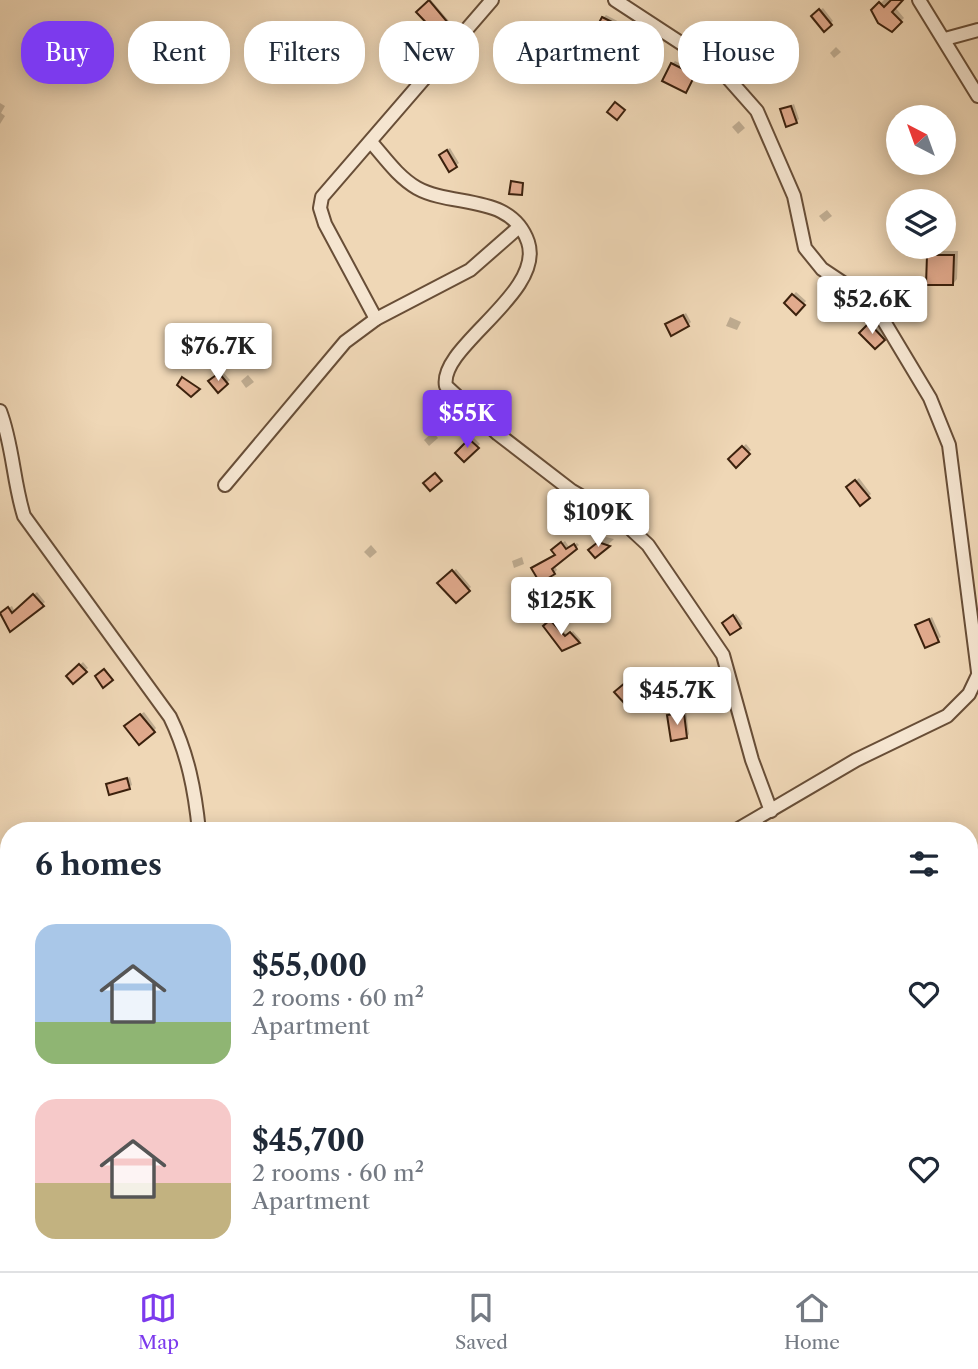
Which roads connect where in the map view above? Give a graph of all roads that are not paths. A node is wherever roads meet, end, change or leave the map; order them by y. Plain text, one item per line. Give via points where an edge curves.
1 (492, 0) edge
2 (615, 0) edge
3 (919, 0) edge
4 (978, 30) edge
5 (944, 39) junction
6 (978, 96) edge
7 (371, 142) junction
8 (519, 227) junction
9 (376, 319) junction
10 (0, 411) edge
11 (225, 485) dead end
12 (978, 674) edge
13 (771, 811) junction
14 (198, 822) edge
15 (751, 822) edge

1 - 7 street
2 - 12 street via 719,68 757,111 791,188 805,248 822,269 873,303 930,398 949,444
3 - 5 street
4 - 5 street
5 - 6 street
7 - 8 street via 419,189 490,205
7 - 9 street via 328,188 320,208
8 - 9 street via 470,270
8 - 13 street via 530,251 520,280 447,370 446,386 506,440 572,491 619,518 648,545 723,655
9 - 11 street via 332,356
10 - 14 street via 24,516 170,717 190,771
12 - 13 street via 970,694 947,716 856,760
13 - 15 street

